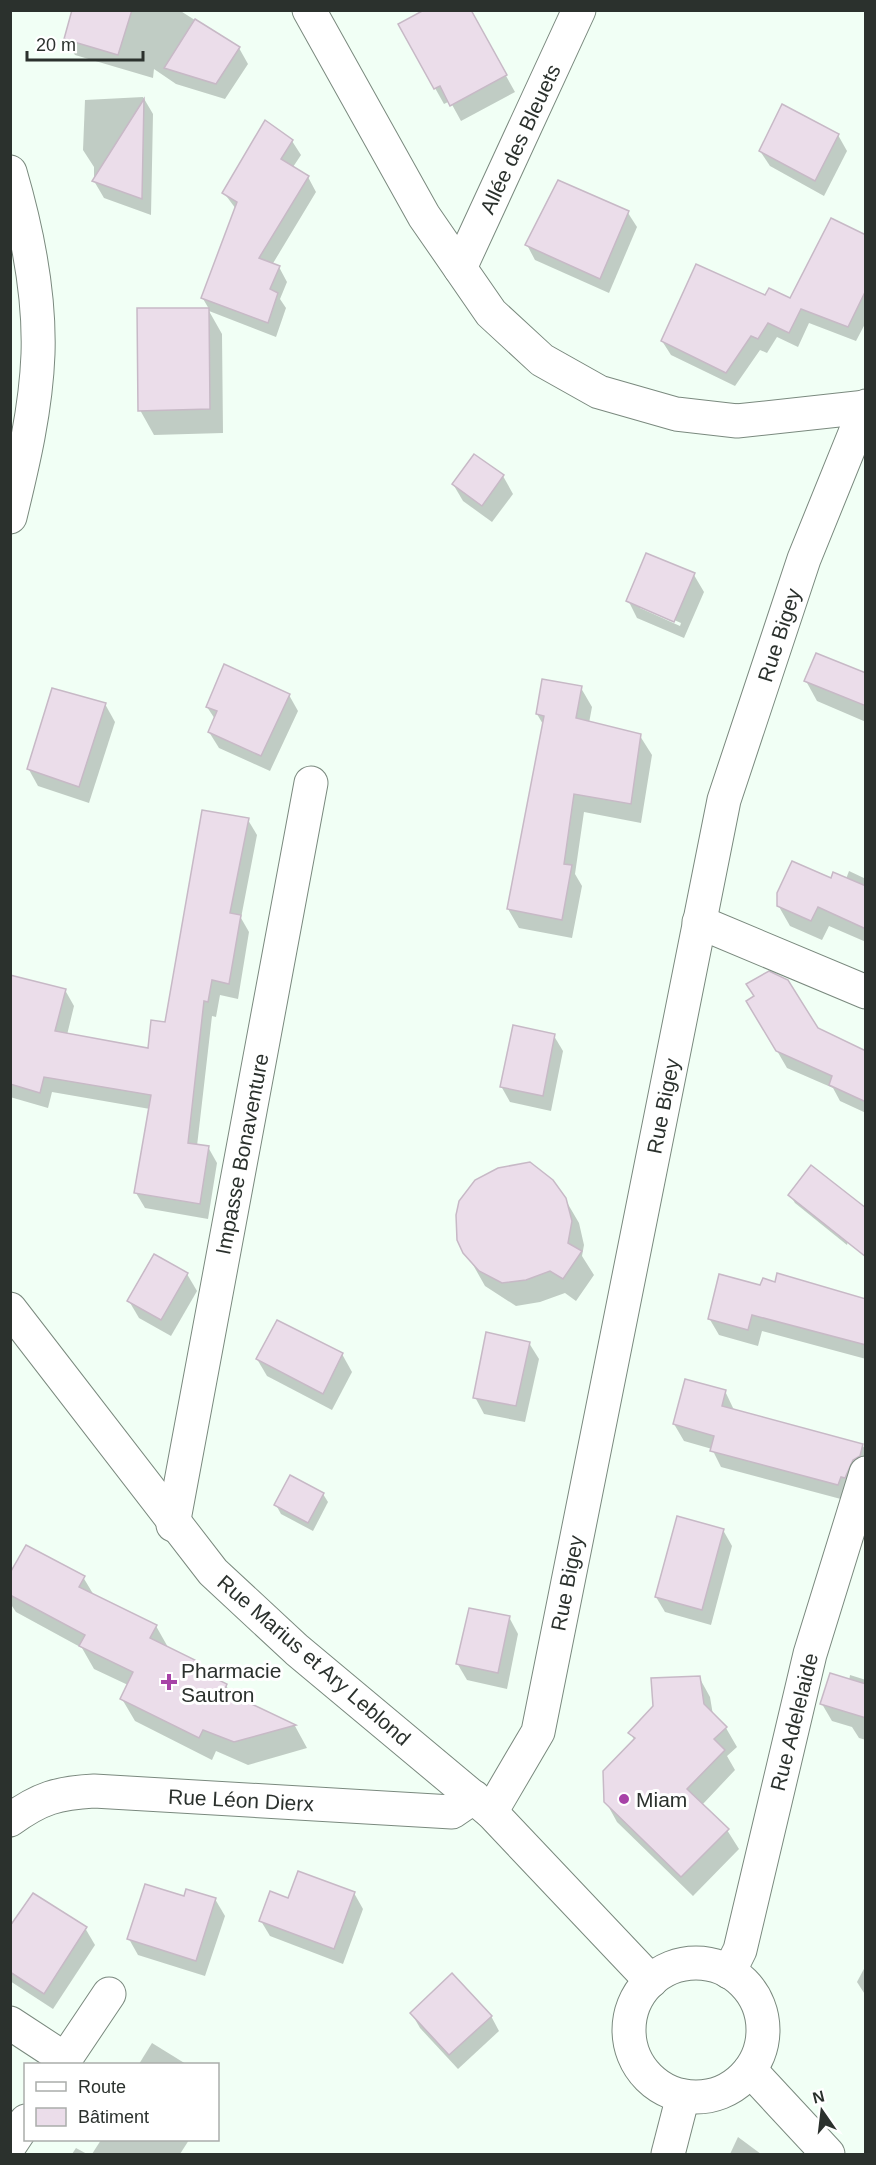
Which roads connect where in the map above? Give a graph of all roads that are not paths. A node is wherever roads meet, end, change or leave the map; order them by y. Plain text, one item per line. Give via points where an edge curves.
1 (309, 10) edge
2 (579, 10) edge
3 (10, 172) edge
4 (460, 268) junction
5 (865, 406) edge
6 (10, 517) edge
7 (311, 783) dead end
8 (699, 922) junction
9 (866, 992) edge
10 (10, 1309) edge
11 (866, 1473) edge
12 (173, 1525) junction
13 (482, 1804) junction
14 (10, 1820) edge
15 (729, 1972) junction
16 (651, 1981) junction
17 (109, 1994) dead end
18 (10, 2023) edge
19 (64, 2062) edge
20 (750, 2070) junction
21 (683, 2096) junction
22 (24, 2124) edge
23 (10, 2145) edge
24 (668, 2154) edge
25 (828, 2154) edge

1 - 4 street via 424,216
2 - 4 street, Allée des Bleuets
3 - 6 street via 23,216 34,286 38,354 28,445
4 - 5 street via 491,313 542,360 599,392 676,414 737,421
5 - 8 street, Rue Bigey via 804,560 724,800
7 - 12 street, Impasse Bonaventure
8 - 9 street
8 - 13 street, Rue Bigey via 538,1732
10 - 12 street, Rue Marius et Ary Leblond
11 - 15 street, Rue Adelelaide via 810,1654 740,1950
12 - 13 street, Rue Marius et Ary Leblond via 213,1572 297,1650
13 - 14 street, Rue Léon Dierx via 452,1812 94,1791 62,1793 31,1805
13 - 16 street, Rue Marius et Ary Leblond
15 - 16 street via 688,1963 668,1969
15 - 20 street via 747,1986 758,2005 763,2027 760,2050
16 - 21 street via 637,1997 630,2017 629,2038 635,2059 646,2076
17 - 19 street
18 - 19 street
20 - 21 street via 720,2092 702,2097
20 - 25 street
21 - 24 street
22 - 23 street

